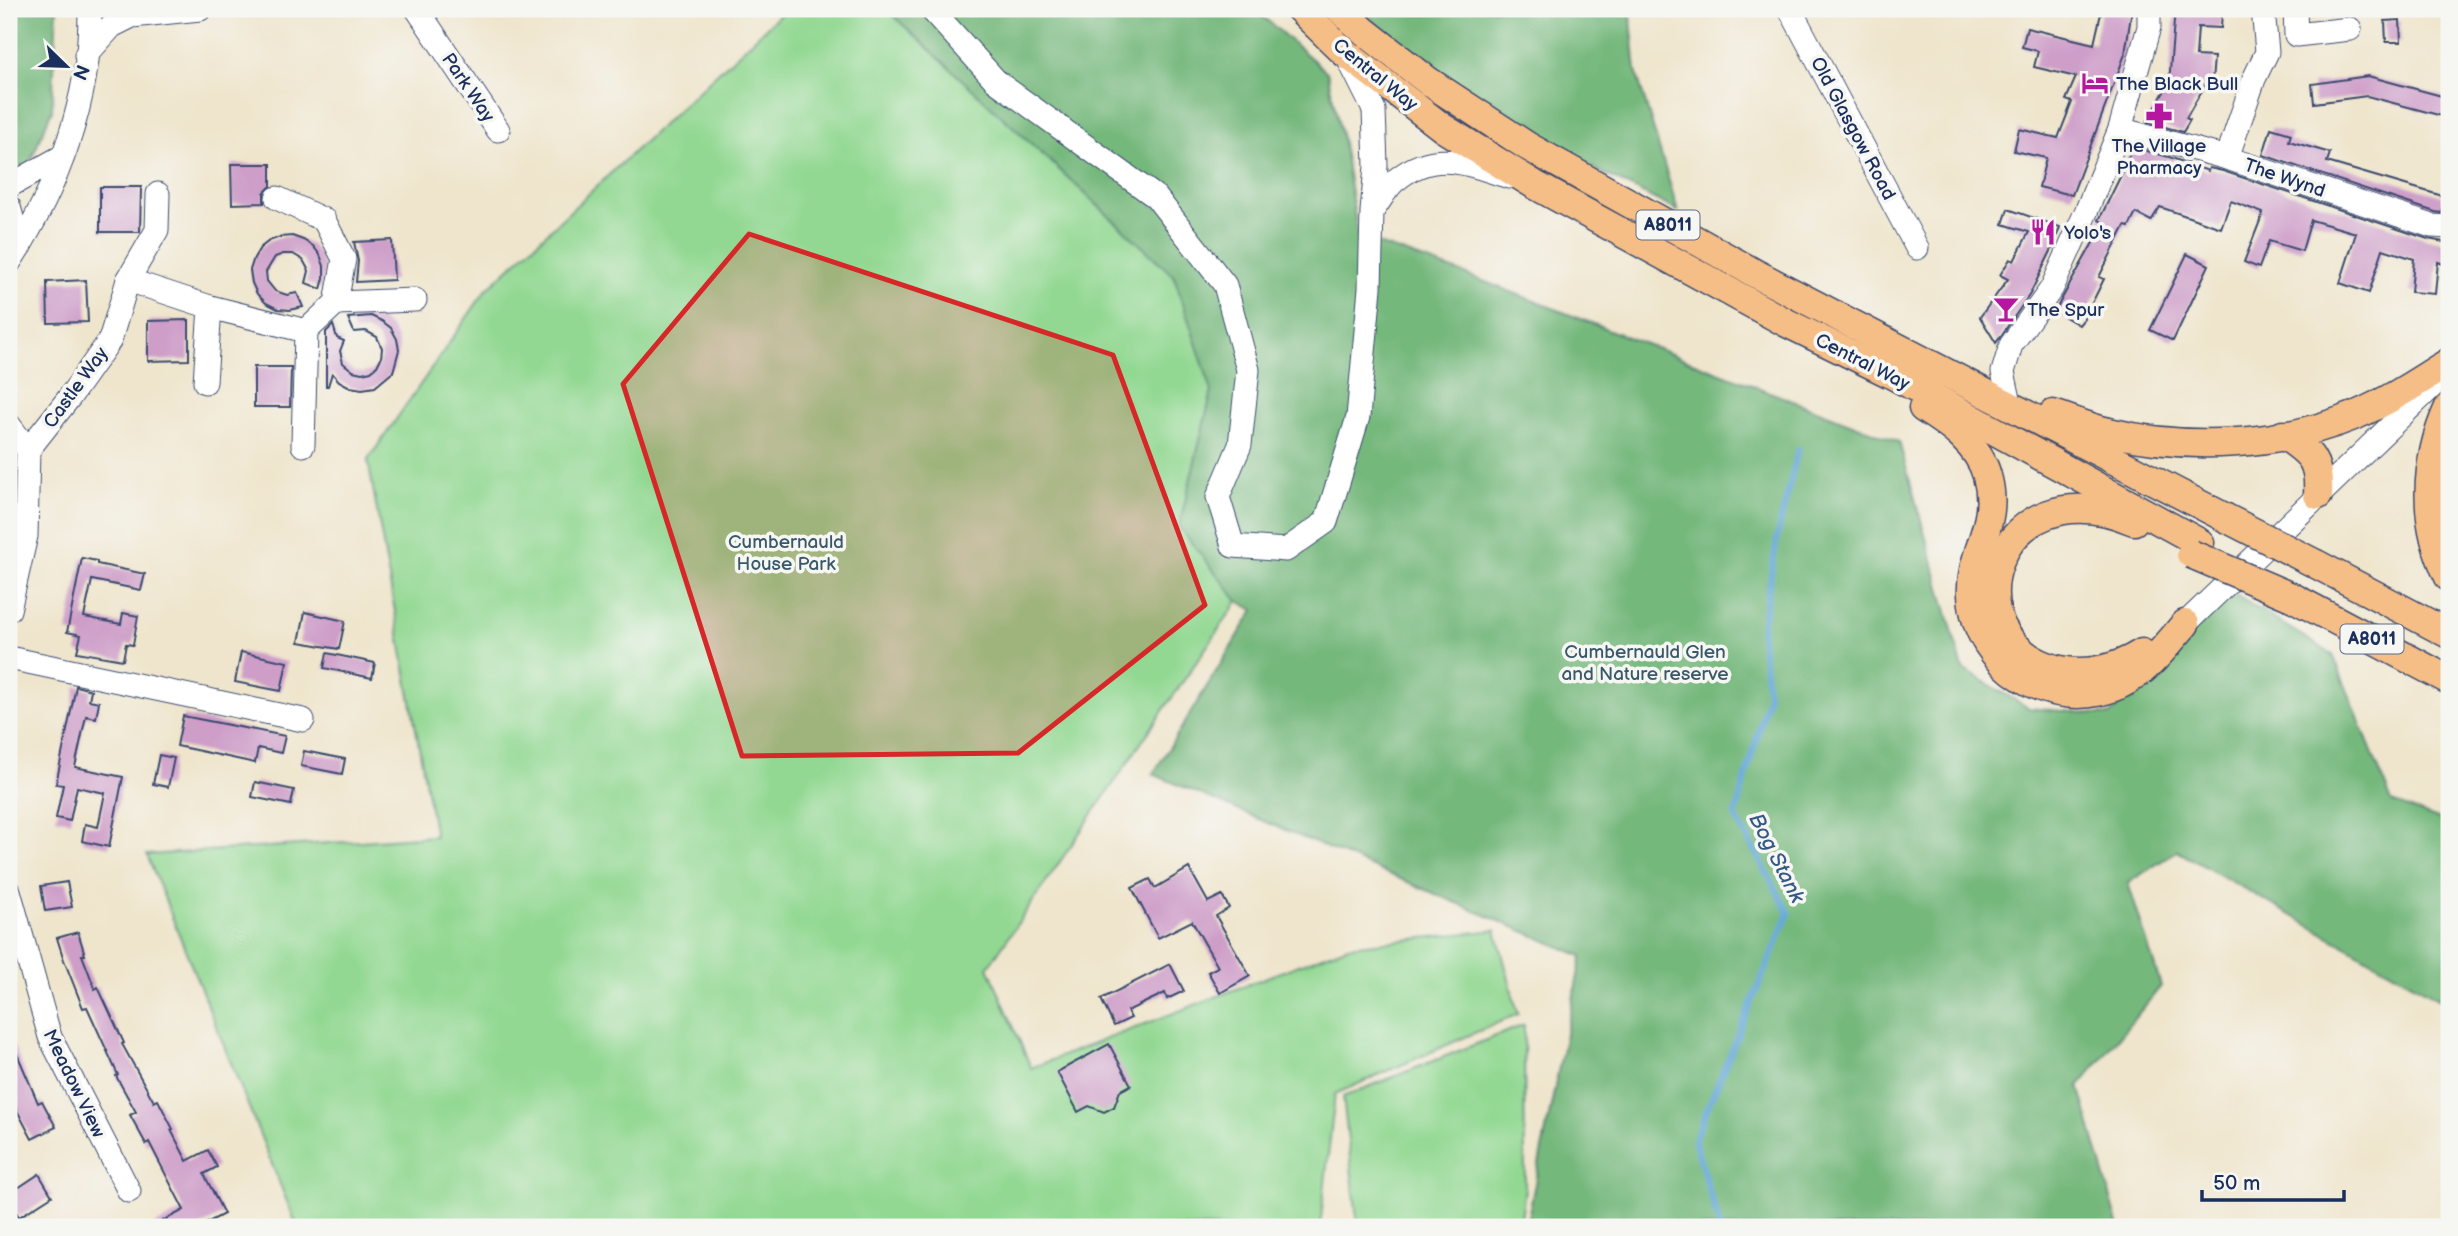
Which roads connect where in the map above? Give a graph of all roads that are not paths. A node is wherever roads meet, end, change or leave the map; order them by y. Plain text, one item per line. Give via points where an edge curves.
1 (90, 9) edge
2 (200, 9) edge
3 (417, 9) edge
4 (931, 9) edge
5 (1300, 9) edge
6 (1340, 9) edge
7 (1790, 9) edge
8 (2149, 9) edge
9 (2263, 9) edge
10 (2295, 9) edge
11 (126, 13) edge
12 (2350, 29) dead end
13 (1344, 52) junction
14 (86, 55) junction
15 (2120, 129) junction
16 (498, 130) dead end
17 (64, 156) junction
18 (2228, 158) junction
19 (1535, 185) junction
20 (9, 186) edge
21 (159, 194) dead end
22 (277, 198) dead end
23 (9, 207) edge
24 (1372, 212) junction
25 (2449, 227) edge
26 (1917, 248) dead end
27 (14, 254) edge
28 (128, 280) junction
29 (415, 300) dead end
30 (336, 303) junction
31 (209, 307) junction
32 (1785, 322) junction
33 (306, 331) junction
34 (2449, 362) edge
35 (2449, 370) edge
36 (205, 382) dead end
37 (2449, 407) edge
38 (2013, 409) junction
39 (9, 425) edge
40 (2283, 435) junction
41 (303, 445) dead end
42 (28, 450) junction
43 (2318, 495) junction
44 (2195, 549) junction
45 (2449, 578) edge
46 (9, 610) edge
47 (2185, 624) junction
48 (2449, 634) edge
49 (9, 658) edge
50 (2449, 680) edge
51 (303, 720) dead end
52 (9, 891) edge
53 (129, 1191) dead end

1 - 14 street
2 - 11 street
3 - 16 street, Park Way
4 - 24 street via 997,82 1156,197 1225,285 1248,370 1240,445 1218,497 1233,546 1286,550 1326,522 1358,416
5 - 13 main road, Central Way / A8011
6 - 38 main road, Central Way / A8011 via 1428,81 1527,146 1707,248
7 - 26 street, Old Glasgow Road
8 - 15 street via 2149,27
9 - 18 street via 2267,52
10 - 12 street via 2295,35
11 - 14 street
13 - 19 main road, Central Way / A8011 via 1443,128
13 - 24 street via 1374,110
14 - 17 street
15 - 18 street, The Wynd
15 - 38 street via 2052,288 2011,345 2003,372
17 - 20 street
17 - 27 street via 44,203
18 - 25 street, The Wynd via 2432,226
19 - 24 street via 1453,159 1423,164 1395,180
19 - 32 main road, Central Way / A8011
21 - 28 street, Castle Way via 157,230
22 - 30 street via 324,220 344,258
23 - 27 street
28 - 31 street
28 - 42 street, Castle Way via 110,340
29 - 30 street
30 - 33 street
31 - 33 street
31 - 36 street
32 - 44 main road, Central Way / A8011 via 1891,374
32 - 47 main road via 1937,417 1977,454 1989,479 1991,508 1974,568 1972,597 1983,637 2009,670 2057,692 2110,688 2148,666
33 - 41 street
34 - 40 main road via 2379,405 2311,430
35 - 43 street
37 - 45 main road via 2437,436 2429,496 2432,536
38 - 40 main road via 2159,440 2228,442
38 - 48 main road, Central Way / A8011, bridge
39 - 42 street
40 - 43 main road via 2313,457 2319,475
42 - 46 street via 26,536
43 - 47 street
44 - 47 main road via 2126,518 2101,511 2059,510 2036,519 2015,535 1994,586 1996,612 2013,643 2032,659 2063,671 2093,671 2124,662
44 - 50 main road, Central Way / A8011, bridge
49 - 51 street
52 - 53 street, Meadow View via 50,1037

